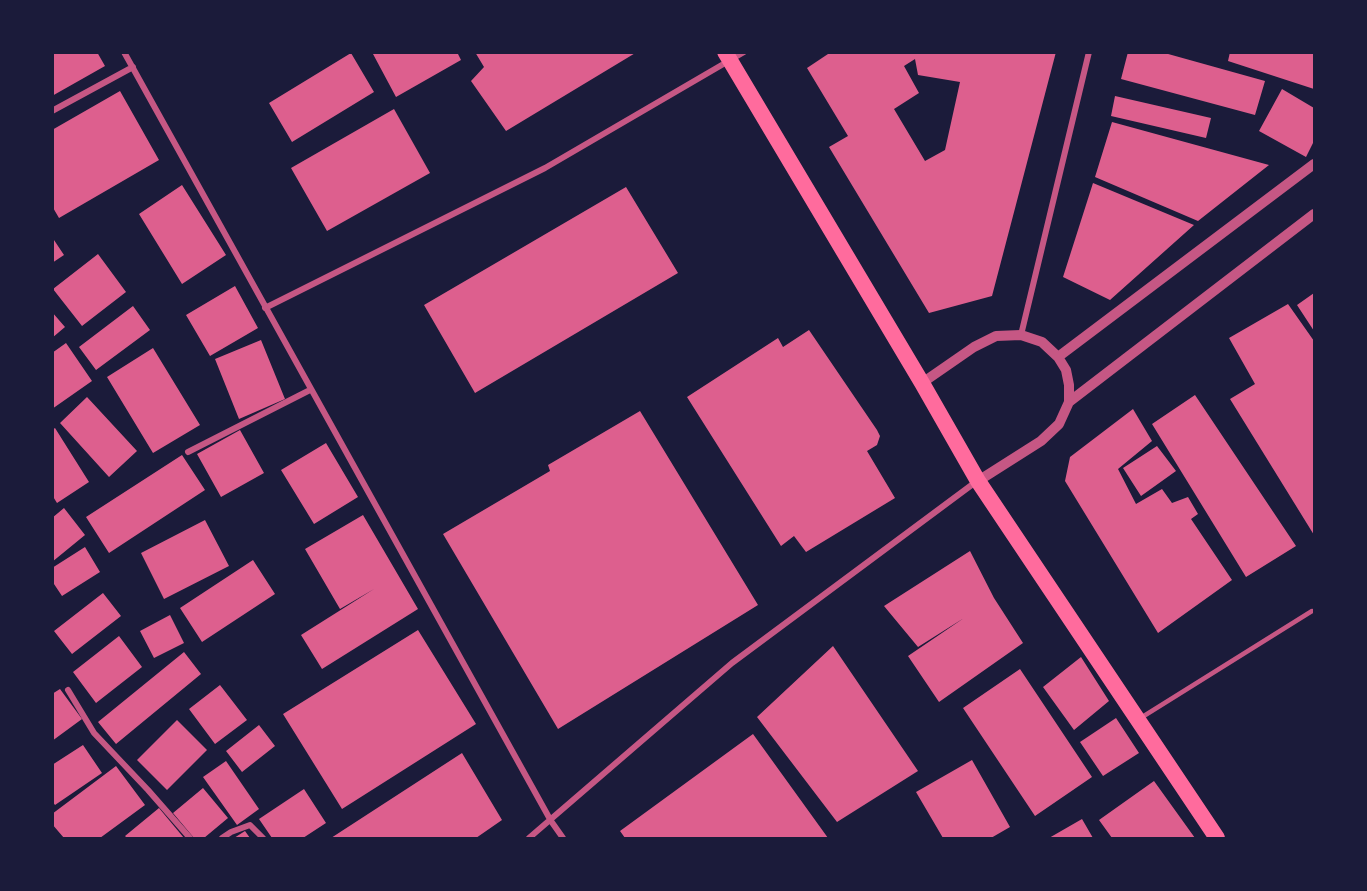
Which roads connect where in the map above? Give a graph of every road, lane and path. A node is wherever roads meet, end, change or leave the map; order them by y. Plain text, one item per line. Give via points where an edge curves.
1 (124, 52) edge
2 (1089, 52) edge
3 (733, 55) edge
4 (133, 67) junction
5 (52, 111) edge
6 (1314, 164) edge
7 (1314, 214) edge
8 (265, 308) junction
9 (1021, 335) junction
10 (1058, 357) junction
11 (922, 383) junction
12 (310, 390) junction
13 (1069, 402) junction
14 (188, 452) dead end
15 (978, 481) junction
16 (1311, 611) dead end
17 (68, 690) dead end
18 (1137, 720) junction
19 (550, 821) junction
20 (190, 838) edge
21 (222, 838) edge
22 (263, 838) edge
23 (529, 838) edge
24 (564, 838) edge
25 (1216, 838) edge

1 - 4 street
2 - 9 street
3 - 8 street via 545,168
3 - 11 highway
4 - 5 street
4 - 8 street
6 - 10 street
7 - 13 street
8 - 12 street
9 - 10 street via 1042,342
9 - 11 street via 996,336
10 - 13 street via 1066,370
11 - 15 highway
12 - 14 street
12 - 19 street
13 - 15 street via 1059,424 1041,441
15 - 18 highway
15 - 19 street via 732,663
16 - 18 lane
17 - 20 street via 94,733
18 - 25 highway
19 - 23 street
19 - 24 street
21 - 22 street via 250,825

